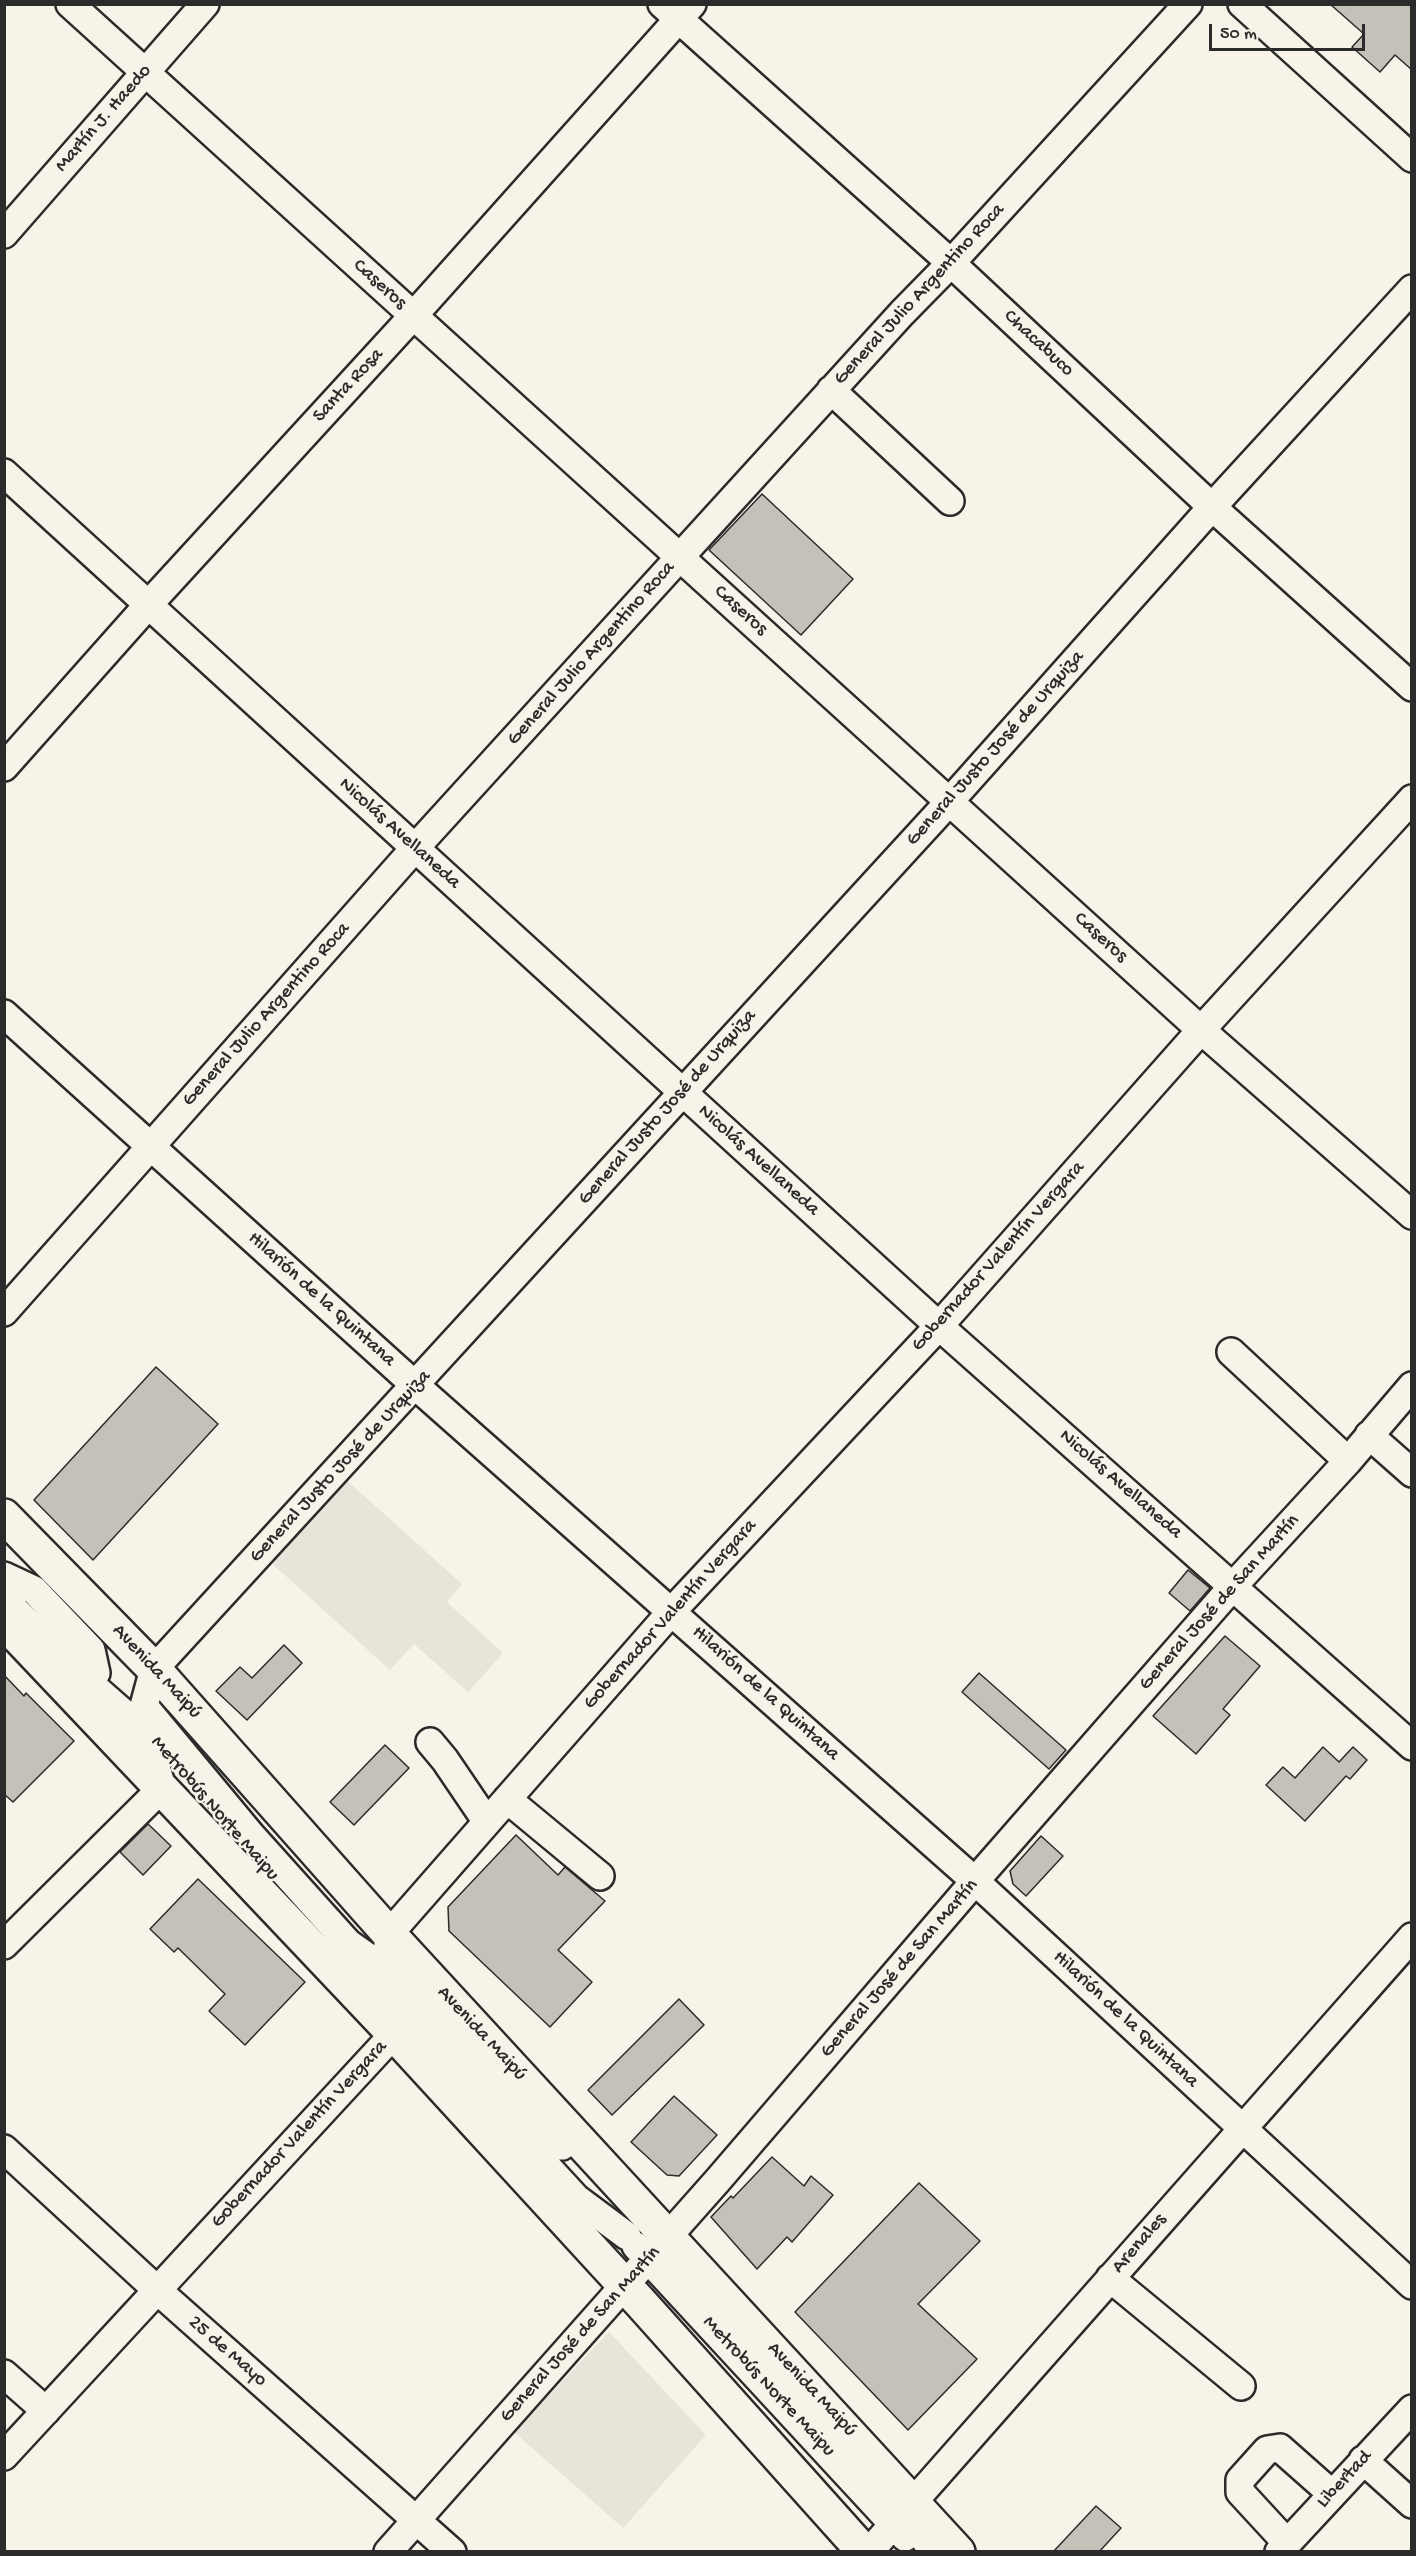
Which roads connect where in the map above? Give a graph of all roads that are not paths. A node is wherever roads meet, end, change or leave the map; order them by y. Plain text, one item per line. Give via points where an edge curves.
1 (70, 4) edge
2 (205, 4) edge
3 (1188, 4) edge
4 (1242, 4) edge
5 (678, 10) edge
6 (145, 72) junction
7 (1412, 158) edge
8 (4, 234) edge
9 (951, 263) junction
10 (1412, 289) edge
11 (413, 316) junction
12 (831, 390) junction
13 (4, 473) edge
14 (950, 501) dead end
15 (1212, 507) junction
16 (680, 557) junction
17 (149, 604) junction
18 (1412, 687) edge
19 (4, 767) edge
20 (1412, 799) edge
21 (950, 802) junction
22 (415, 848) junction
23 (4, 1014) edge
24 (1201, 1030) junction
25 (682, 1092) junction
26 (152, 1146) junction
27 (1412, 1215) edge
28 (4, 1312) edge
29 (939, 1326) junction
30 (1231, 1352) dead end
31 (416, 1386) junction
32 (1412, 1386) edge
33 (1369, 1435) junction
34 (1348, 1461) junction
35 (1412, 1473) edge
36 (4, 1516) edge
37 (12, 1585) edge
38 (1234, 1585) junction
39 (672, 1611) junction
40 (154, 1669) junction
41 (145, 1719) junction
42 (430, 1742) dead end
43 (1412, 1746) edge
44 (162, 1788) junction
45 (507, 1800) junction
46 (487, 1822) junction
47 (600, 1876) dead end
48 (975, 1881) junction
49 (389, 1934) junction
50 (1412, 1937) edge
51 (4, 1945) edge
52 (385, 1982) junction
53 (407, 2028) junction
54 (1242, 2128) junction
55 (4, 2149) edge
56 (659, 2255) junction
57 (1110, 2278) junction
58 (624, 2284) junction
59 (1412, 2285) edge
60 (156, 2289) junction
61 (4, 2374) edge
62 (1241, 2386) dead end
63 (1412, 2409) edge
64 (46, 2411) junction
65 (4, 2456) edge
66 (1363, 2460) junction
67 (1332, 2494) junction
68 (1412, 2504) edge
69 (417, 2519) junction
70 (907, 2530) edge
71 (1283, 2547) edge
72 (388, 2552) edge
73 (452, 2552) edge
74 (864, 2552) edge
75 (869, 2552) edge
76 (935, 2552) edge
77 (958, 2552) edge

1 - 6 street, Caseros
2 - 6 street, Martín J. Haedo
3 - 9 street, General Julio Argentino Roca
4 - 7 street
5 - 9 street, Chacabuco
5 - 11 street, Santa Rosa
6 - 8 street, Martín J. Haedo
6 - 11 street, Caseros
9 - 12 street, General Julio Argentino Roca
9 - 15 street, Chacabuco
10 - 15 street, General Justo José de Urquiza
11 - 16 street, Caseros
11 - 17 street, Santa Rosa
12 - 14 street
12 - 16 street, General Julio Argentino Roca
13 - 17 street, Nicolás Avellaneda
15 - 18 street, Chacabuco
15 - 21 street, General Justo José de Urquiza
16 - 21 street, Caseros
16 - 22 street, General Julio Argentino Roca
17 - 19 street, Santa Rosa
17 - 22 street, Nicolás Avellaneda
20 - 24 street, Gobernador Valentín Vergara
21 - 24 street, Caseros
21 - 25 street, General Justo José de Urquiza
22 - 25 street, Nicolás Avellaneda
22 - 26 street, General Julio Argentino Roca
23 - 26 street, Hilarión de la Quintana
24 - 27 street, Caseros
24 - 29 street, Gobernador Valentín Vergara
25 - 29 street, Nicolás Avellaneda
25 - 31 street, General Justo José de Urquiza
26 - 28 street, General Julio Argentino Roca
26 - 31 street, Hilarión de la Quintana
29 - 38 street, Nicolás Avellaneda
29 - 39 street, Gobernador Valentín Vergara
30 - 34 street
31 - 39 street, Hilarión de la Quintana
31 - 40 street, General Justo José de Urquiza
32 - 33 street, General José de San Martín
33 - 34 street, General José de San Martín
33 - 35 street
34 - 38 street, General José de San Martín
36 - 40 main road, Avenida Maipú
37 - 41 street, Metrobús Norte Maipu via 87,1681
37 - 41 street, Metrobús Norte Maipu via 91,1650 96,1673
37 - 44 main road
38 - 43 street, Nicolás Avellaneda
38 - 48 street, General José de San Martín
39 - 45 street, Gobernador Valentín Vergara
39 - 48 street, Hilarión de la Quintana
40 - 41 street, General Justo José de Urquiza
40 - 49 main road, Avenida Maipú
41 - 44 street
41 - 52 street, Metrobús Norte Maipu via 263,1841
41 - 52 street, Metrobús Norte Maipu via 372,1988
42 - 46 street
44 - 51 street
44 - 53 main road
45 - 46 street, Gobernador Valentín Vergara
45 - 47 street
46 - 49 street, Gobernador Valentín Vergara
48 - 54 street, Hilarión de la Quintana
48 - 56 street, General José de San Martín
49 - 52 street, Gobernador Valentín Vergara
49 - 56 main road, Avenida Maipú
50 - 54 street, Arenales
52 - 53 street, Gobernador Valentín Vergara
52 - 56 street, Metrobús Norte Maipu via 434,2008
53 - 56 street, Metrobús Norte Maipu via 514,2121 627,2236
53 - 58 main road
53 - 60 street, Gobernador Valentín Vergara
54 - 57 street, Arenales
54 - 59 street, Hilarión de la Quintana
55 - 60 street, 25 de Mayo
56 - 58 street, General José de San Martín
56 - 70 main road, Avenida Maipú
56 - 70 street, Metrobús Norte Maipu via 729,2370 827,2471 872,2499
57 - 62 street
57 - 70 street, Arenales
58 - 69 street, General José de San Martín
58 - 74 main road
60 - 64 street, Gobernador Valentín Vergara
60 - 69 street, 25 de Mayo
61 - 64 street
63 - 66 street, Libertad
64 - 65 street, Gobernador Valentín Vergara
66 - 67 street, Libertad
66 - 68 street
67 - 71 street, Libertad
67 - 71 street via 1280,2448 1267,2450 1240,2480 1240,2492
69 - 72 street, General José de San Martín
69 - 73 street, 25 de Mayo
70 - 75 street, Arenales
70 - 76 street, Metrobús Norte Maipu
70 - 77 main road, Avenida Maipú

